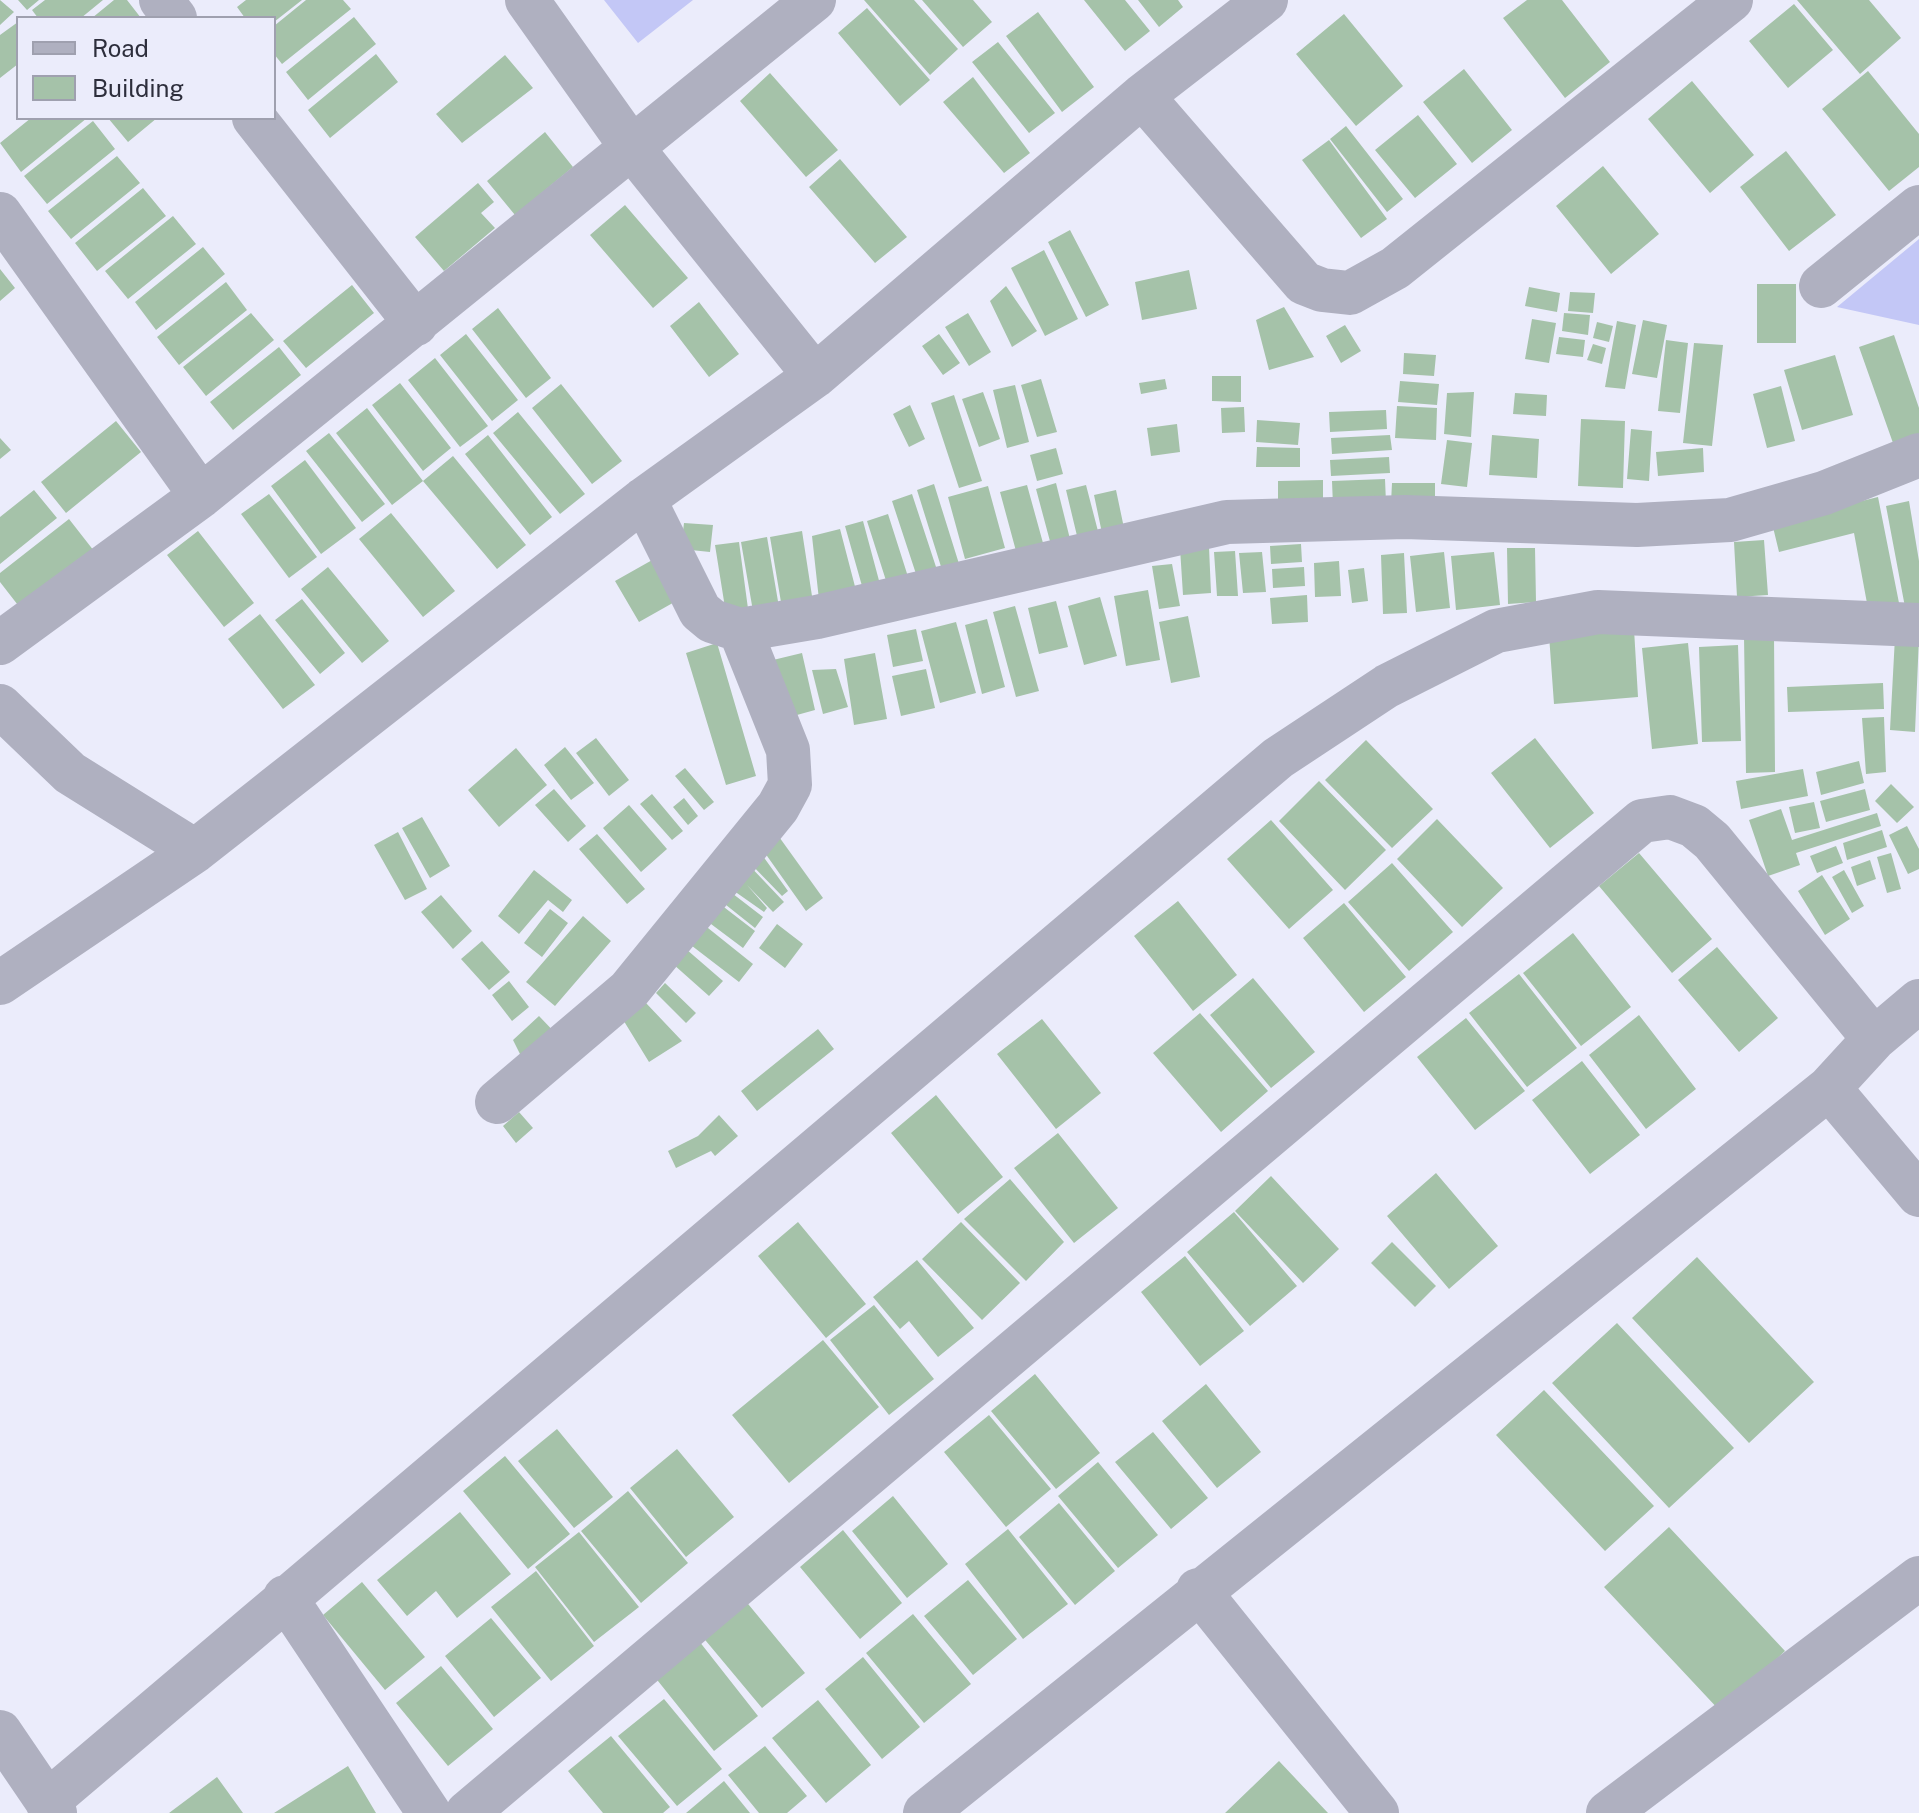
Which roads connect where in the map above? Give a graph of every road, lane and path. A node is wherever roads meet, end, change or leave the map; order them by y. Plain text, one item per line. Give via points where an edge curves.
1 (161, 0) edge
2 (527, 0) edge
3 (814, 0) edge
4 (1266, 0) edge
5 (1731, 0) edge
6 (173, 16) edge
7 (1142, 96) junction
8 (256, 120) edge
9 (632, 148) junction
10 (1919, 207) edge
11 (0, 214) edge
12 (1821, 286) dead end
13 (416, 324) junction
14 (815, 376) junction
15 (1919, 455) edge
16 (201, 496) junction
17 (644, 499) junction
18 (1919, 625) edge
19 (740, 630) junction
20 (0, 643) edge
21 (0, 706) edge
22 (195, 851) junction
23 (0, 983) edge
24 (1919, 1001) edge
25 (1874, 1039) junction
26 (1829, 1088) junction
27 (497, 1102) dead end
28 (1919, 1195) edge
29 (1919, 1578) edge
30 (1198, 1590) junction
31 (285, 1597) junction
32 (0, 1732) edge
33 (51, 1808) edge
34 (429, 1813) edge
35 (467, 1813) edge
36 (925, 1813) edge
37 (1377, 1813) edge
38 (1608, 1813) edge

1 - 6 street
2 - 9 street
3 - 9 street
4 - 7 street
5 - 7 street via 1395,268 1350,293 1304,283
7 - 14 street
8 - 13 street
9 - 13 street
9 - 14 street
10 - 12 street
11 - 16 street
13 - 16 street
14 - 17 street
15 - 19 street via 1824,493 1730,520 1637,525 1405,517 1227,522
16 - 20 street
17 - 19 street via 700,611
17 - 22 street
18 - 31 street via 1598,612 1496,631 1387,686 1278,758
19 - 27 street via 788,750 790,785 778,807 629,990
21 - 22 street via 70,773
22 - 23 street
24 - 25 street
25 - 26 street
25 - 35 street via 1712,841 1694,826 1670,817 1642,821
26 - 28 street
26 - 30 street
29 - 38 street
30 - 36 street
30 - 37 street
31 - 33 street
31 - 34 street
32 - 33 street

